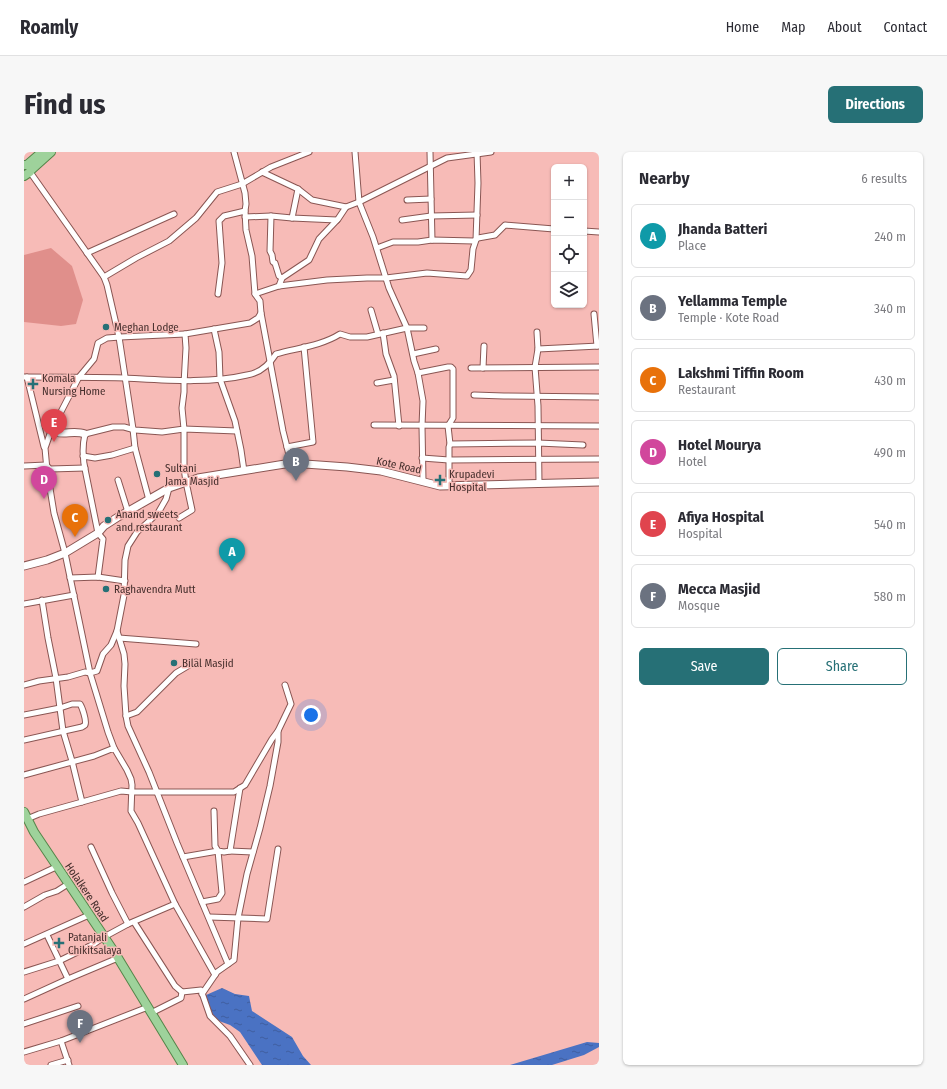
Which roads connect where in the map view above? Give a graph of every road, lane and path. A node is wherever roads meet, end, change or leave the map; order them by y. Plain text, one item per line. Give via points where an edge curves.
1 (42, 152) edge
2 (51, 152) edge
3 (234, 152) edge
4 (309, 152) edge
5 (354, 152) edge
6 (430, 152) edge
7 (491, 152) edge
8 (477, 153) edge
9 (431, 166) junction
10 (26, 169) edge
11 (262, 172) junction
12 (242, 184) junction
13 (298, 189) junction
14 (431, 199) junction
15 (406, 200) dead end
16 (359, 202) junction
17 (346, 207) junction
18 (174, 214) dead end
19 (245, 214) junction
20 (477, 215) junction
21 (271, 216) junction
22 (431, 217) junction
23 (292, 218) junction
24 (337, 220) junction
25 (402, 220) dead end
26 (551, 229) edge
27 (587, 231) edge
28 (599, 232) edge
29 (432, 240) junction
30 (476, 240) junction
31 (376, 248) junction
32 (87, 253) junction
33 (104, 277) junction
34 (282, 278) junction
35 (386, 278) junction
36 (279, 286) junction
37 (218, 294) dead end
38 (255, 294) junction
39 (371, 310) dead end
40 (261, 312) junction
41 (594, 314) dead end
42 (214, 328) junction
43 (407, 328) junction
44 (424, 328) dead end
45 (537, 332) dead end
46 (185, 334) junction
47 (381, 334) junction
48 (119, 338) junction
49 (484, 346) dead end
50 (598, 346) edge
51 (304, 347) junction
52 (436, 349) dead end
53 (538, 349) junction
54 (412, 354) junction
55 (270, 363) junction
56 (535, 367) junction
57 (599, 367) edge
58 (471, 368) dead end
59 (483, 368) junction
60 (418, 372) junction
61 (25, 377) edge
62 (80, 377) junction
63 (126, 378) junction
64 (220, 379) junction
65 (184, 380) junction
66 (394, 380) junction
67 (377, 383) dead end
68 (474, 394) dead end
69 (537, 397) junction
70 (599, 397) edge
71 (374, 425) dead end
72 (538, 425) junction
73 (399, 426) junction
74 (422, 426) junction
75 (448, 426) junction
76 (599, 426) edge
77 (133, 429) junction
78 (184, 429) junction
79 (51, 431) junction
80 (237, 431) junction
81 (85, 434) junction
82 (538, 443) junction
83 (450, 444) junction
84 (583, 445) dead end
85 (286, 447) junction
86 (45, 448) junction
87 (135, 448) junction
88 (83, 456) junction
89 (422, 458) junction
90 (599, 459) edge
91 (450, 460) junction
92 (538, 460) junction
93 (291, 463) junction
94 (24, 466) edge
95 (46, 466) junction
96 (85, 468) junction
97 (244, 471) junction
98 (118, 480) dead end
99 (423, 481) junction
100 (186, 482) junction
101 (599, 482) edge
102 (539, 484) junction
103 (449, 486) junction
104 (169, 488) junction
105 (149, 500) junction
106 (128, 512) junction
107 (179, 518) dead end
108 (98, 533) junction
109 (65, 553) junction
110 (24, 566) edge
111 (98, 577) junction
112 (70, 578) junction
113 (125, 581) junction
114 (74, 595) junction
115 (42, 600) junction
116 (24, 604) edge
117 (116, 631) junction
118 (119, 638) junction
119 (196, 644) dead end
120 (196, 662) dead end
121 (90, 673) junction
122 (56, 678) junction
123 (24, 684) edge
124 (285, 685) dead end
125 (60, 708) junction
126 (24, 715) edge
127 (126, 716) junction
128 (63, 731) junction
129 (278, 732) junction
130 (24, 740) edge
131 (114, 748) junction
132 (72, 761) junction
133 (24, 775) edge
134 (240, 788) junction
135 (132, 792) junction
136 (157, 792) junction
137 (82, 802) junction
138 (214, 811) dead end
139 (25, 815) edge
140 (91, 847) dead end
141 (278, 849) dead end
142 (218, 851) junction
143 (230, 851) junction
144 (254, 852) junction
145 (183, 857) junction
146 (56, 867) junction
147 (24, 882) edge
148 (68, 884) junction
149 (202, 902) junction
150 (175, 904) junction
151 (24, 907) edge
152 (89, 915) junction
153 (209, 918) junction
154 (238, 918) junction
155 (134, 922) junction
156 (128, 924) junction
157 (47, 934) junction
158 (104, 937) junction
159 (24, 944) edge
160 (118, 958) junction
161 (59, 961) junction
162 (228, 964) junction
163 (24, 972) edge
164 (215, 976) junction
165 (68, 979) junction
166 (182, 992) junction
167 (202, 994) junction
168 (24, 999) edge
169 (78, 1006) dead end
170 (150, 1010) junction
171 (24, 1024) edge
172 (61, 1041) junction
173 (24, 1052) edge
174 (68, 1062) edge
175 (50, 1065) edge
176 (183, 1065) edge
177 (250, 1065) edge

1 - 10 main road
2 - 10 main road
3 - 12 street
4 - 11 street
5 - 16 street
6 - 9 street
7 - 8 street
8 - 9 street via 447,158
8 - 20 street
9 - 14 street
9 - 16 street
10 - 32 street
11 - 12 street
11 - 13 street
12 - 19 street
12 - 33 street via 217,192 196,218 168,242
13 - 17 street via 312,200
13 - 23 street
14 - 15 street
14 - 22 street
16 - 17 street
16 - 31 street
17 - 24 street
18 - 32 street
19 - 21 street
19 - 37 street via 224,216 219,221 222,263
19 - 38 street
20 - 22 street
20 - 30 street
21 - 23 street
21 - 34 street via 270,251
22 - 25 street
22 - 29 street
23 - 24 street
24 - 34 street via 319,239 309,260
26 - 30 street via 505,225 495,235
27 - 28 street
29 - 30 street
29 - 31 street via 393,242
30 - 35 street via 471,270 467,276 427,273
31 - 35 street
32 - 33 street
33 - 48 street
34 - 36 street
35 - 36 street via 326,280
35 - 43 street
36 - 38 street
38 - 40 street via 260,301
39 - 47 street
40 - 42 street via 258,318 250,323
40 - 55 street
41 - 50 street
42 - 46 street
42 - 64 street via 219,352
43 - 44 street
43 - 47 street
43 - 54 street
45 - 53 street
46 - 48 street
46 - 65 street
47 - 51 street via 367,338 340,334
47 - 66 street
48 - 62 street via 107,338 98,343 94,358
48 - 63 street
49 - 59 street
50 - 53 street
51 - 55 street via 276,354
51 - 85 street via 313,442
52 - 54 street
53 - 56 street
54 - 60 street
55 - 64 street via 248,375
55 - 85 street
56 - 57 street
56 - 59 street
56 - 69 street
58 - 59 street
60 - 74 street via 423,401
60 - 75 street via 448,367 453,369 453,418
61 - 62 street
61 - 86 street
62 - 63 street
62 - 79 street
63 - 65 street
63 - 77 street
64 - 65 street
64 - 80 street
65 - 78 street
66 - 67 street
66 - 73 street
68 - 69 street
69 - 70 street
69 - 72 street
71 - 73 street
72 - 75 street
72 - 76 street
72 - 82 street
73 - 74 street
74 - 75 street
74 - 89 street
75 - 83 street
77 - 78 street via 162,432
77 - 81 street via 113,427
77 - 87 street
78 - 80 street
78 - 100 street
79 - 81 street
79 - 86 street
80 - 97 street
81 - 88 street
82 - 83 street
82 - 84 street
82 - 92 street
83 - 91 street
85 - 93 street
86 - 95 street
87 - 88 street via 94,458
87 - 105 street
88 - 96 street
89 - 91 street
89 - 99 street
90 - 92 street
91 - 92 street
91 - 103 street
92 - 102 street
93 - 97 street, Kote Road
93 - 99 street, Kote Road via 381,471
94 - 95 street
95 - 96 street via 50,469
95 - 109 street via 54,513
96 - 108 street
97 - 100 street, Kote Road
98 - 106 street
99 - 103 street, Kote Road
100 - 104 street, Kote Road
100 - 107 street via 192,510
101 - 102 street, Kote Road
102 - 103 street, Kote Road
104 - 105 street, Kote Road
104 - 113 street via 158,513 137,532 128,546
105 - 106 street, Kote Road
106 - 108 street, Kote Road via 104,526
108 - 109 street, Kote Road
108 - 111 street via 103,539
109 - 110 street, Kote Road
109 - 112 street
111 - 112 street
111 - 113 street
112 - 114 street
113 - 117 street
114 - 115 street
114 - 121 street
115 - 116 street
115 - 122 street
117 - 118 street
117 - 121 street via 97,671
118 - 119 street
118 - 127 street via 125,664
120 - 127 street via 176,673 137,712
121 - 122 street
121 - 131 street
122 - 123 street
122 - 125 street
124 - 129 street via 291,704
125 - 126 street
125 - 128 street
125 - 128 street via 80,704 86,722 82,727
127 - 136 street
128 - 130 street
128 - 132 street
129 - 134 street via 245,785
129 - 144 street via 270,786
131 - 132 street
131 - 135 street via 131,779
132 - 133 street
132 - 137 street
134 - 136 street via 234,792
134 - 143 street
135 - 136 street
135 - 137 street via 121,791
135 - 150 street via 131,811
136 - 145 street
137 - 139 street via 39,814
138 - 142 street via 215,846
139 - 146 main road, Holalkere Road
140 - 156 street
141 - 154 street via 267,919
142 - 143 street
142 - 145 street
142 - 149 street via 222,893 218,899
143 - 144 street
144 - 154 street
145 - 149 street
146 - 147 street
146 - 148 main road, Holalkere Road
148 - 151 street
148 - 152 main road, Holalkere Road
149 - 153 street
150 - 155 street
150 - 164 street
152 - 157 street
152 - 158 main road, Holalkere Road
153 - 154 street
153 - 162 street
154 - 162 street via 234,960
155 - 156 street
155 - 166 street via 175,986
156 - 158 street
157 - 159 street
157 - 161 street
158 - 160 main road, Holalkere Road
158 - 161 street
160 - 165 street
160 - 170 main road, Holalkere Road
161 - 163 street
161 - 165 street
162 - 164 street
164 - 167 street
165 - 168 street
166 - 167 street via 201,990
166 - 170 street via 181,998
167 - 177 street via 210,1016 230,1036
169 - 171 street
170 - 172 street
170 - 176 main road, Holalkere Road
172 - 173 street
172 - 174 street
174 - 175 street

